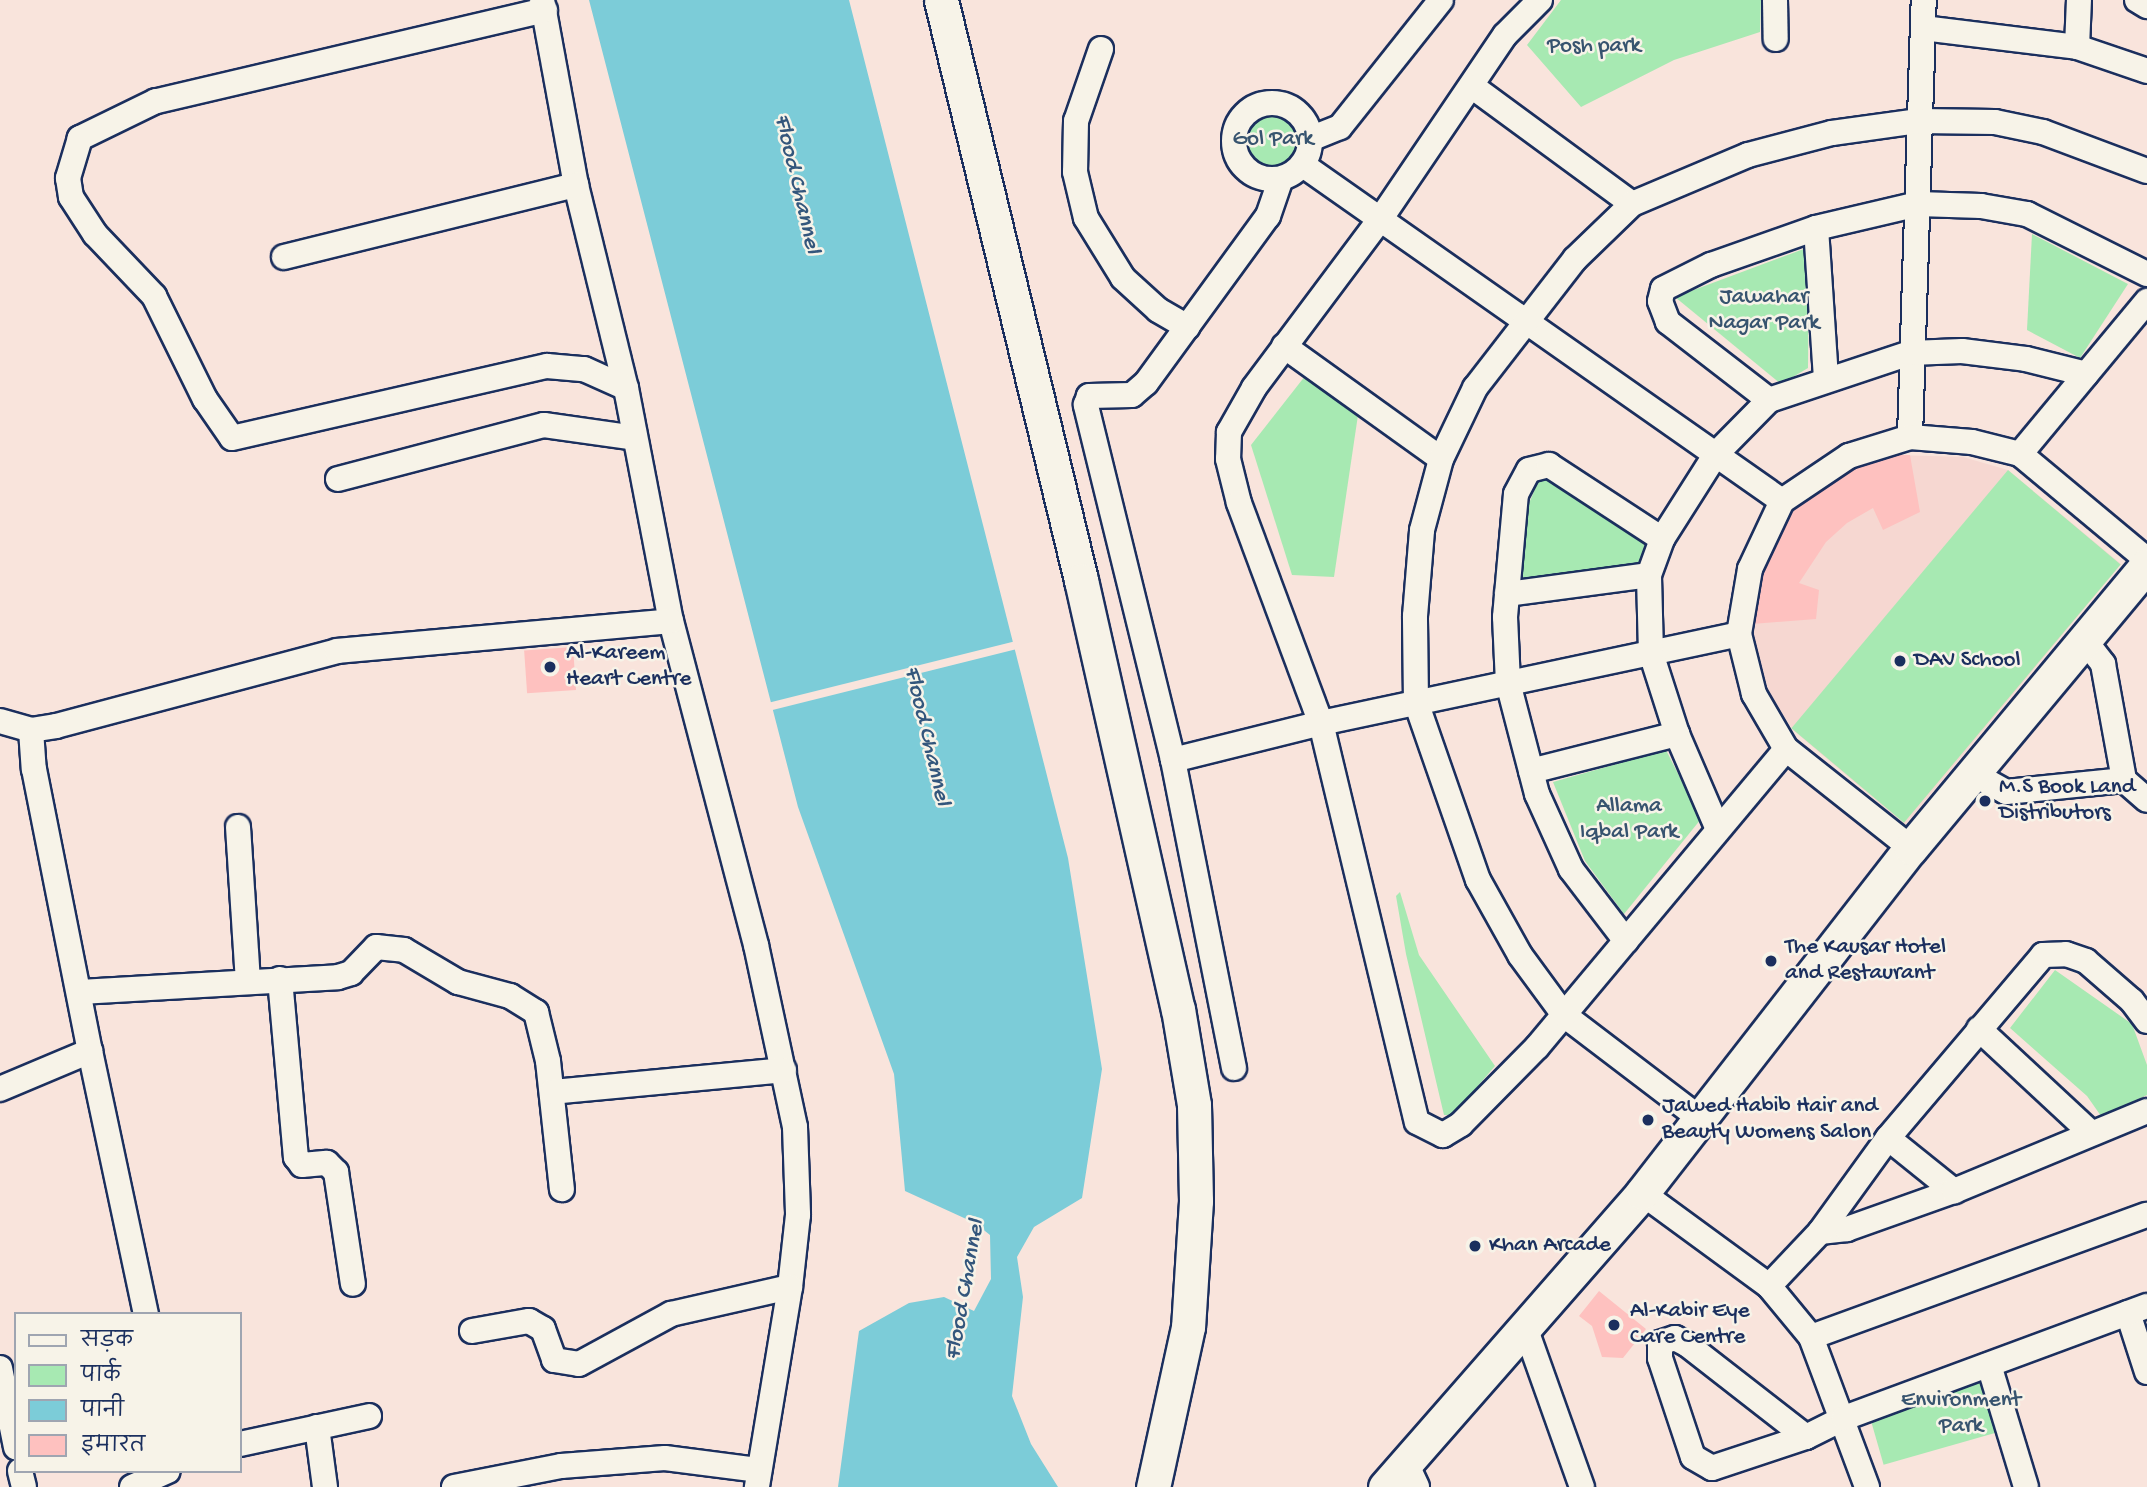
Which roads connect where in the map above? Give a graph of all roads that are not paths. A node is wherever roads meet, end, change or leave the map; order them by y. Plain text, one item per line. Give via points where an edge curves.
1 (941, 0) edge
2 (1441, 0) edge
3 (1540, 0) edge
4 (1775, 0) edge
5 (1924, 0) edge
6 (2079, 0) edge
7 (2137, 0) edge
8 (543, 5) edge
9 (2147, 6) edge
10 (1923, 28) junction
11 (1776, 39) dead end
12 (2077, 47) junction
13 (1101, 48) dead end
14 (2147, 71) edge
15 (1473, 87) junction
16 (1919, 121) junction
17 (1310, 139) junction
18 (1303, 164) junction
19 (2147, 171) edge
20 (1281, 179) junction
21 (576, 185) junction
22 (1632, 204) junction
23 (1918, 204) junction
24 (1381, 218) junction
25 (1816, 228) junction
26 (284, 257) dead end
27 (2147, 274) edge
28 (2147, 301) edge
29 (1522, 323) junction
30 (1188, 327) junction
31 (1284, 346) junction
32 (1910, 352) junction
33 (2086, 374) junction
34 (1826, 377) junction
35 (626, 388) junction
36 (1769, 400) junction
37 (1910, 437) junction
38 (635, 438) junction
39 (1716, 454) junction
40 (2020, 454) junction
41 (1441, 459) junction
42 (338, 479) dead end
43 (1782, 501) junction
44 (1662, 538) junction
45 (2147, 563) edge
46 (1649, 575) junction
47 (1507, 594) junction
48 (671, 621) junction
49 (1739, 634) junction
50 (2087, 642) junction
51 (1651, 653) junction
52 (1508, 683) junction
53 (1416, 702) junction
54 (0, 722) edge
55 (1321, 723) junction
56 (31, 730) junction
57 (1677, 734) junction
58 (1786, 749) junction
59 (1172, 760) junction
60 (1531, 771) junction
61 (1972, 774) junction
62 (2124, 780) junction
63 (2147, 800) edge
64 (238, 827) dead end
65 (1717, 827) junction
66 (1911, 848) junction
67 (1626, 941) junction
68 (281, 979) junction
69 (247, 980) junction
70 (80, 992) junction
71 (1564, 1014) junction
72 (2147, 1021) edge
73 (1979, 1030) junction
74 (90, 1051) junction
75 (1234, 1068) dead end
76 (784, 1070) junction
77 (0, 1089) edge
78 (552, 1092) junction
79 (2147, 1111) edge
80 (1698, 1117) junction
81 (2091, 1133) junction
82 (1888, 1138) junction
83 (562, 1189) dead end
84 (1954, 1191) junction
85 (1642, 1193) junction
86 (2147, 1215) edge
87 (1820, 1232) junction
88 (353, 1284) dead end
89 (1769, 1286) junction
90 (790, 1287) junction
91 (2138, 1309) edge
92 (146, 1312) edge
93 (1525, 1326) junction
94 (472, 1331) dead end
95 (1811, 1337) junction
96 (1989, 1365) junction
97 (0, 1368) edge
98 (2147, 1372) edge
99 (369, 1416) dead end
100 (1844, 1418) junction
101 (317, 1427) junction
102 (14, 1437) edge
103 (1806, 1437) junction
104 (242, 1444) edge
105 (164, 1473) edge
106 (758, 1478) edge
107 (1403, 1479) edge
108 (132, 1487) edge
109 (324, 1487) edge
110 (454, 1487) edge
111 (1153, 1487) edge
112 (1582, 1487) edge
113 (1867, 1487) edge
114 (2026, 1487) edge

1 - 111 main road via 1087,604 1178,1009 1194,1105 1196,1201 1188,1327
2 - 17 street via 1340,127
3 - 15 street via 1506,36
4 - 11 street
5 - 10 street
6 - 12 street
7 - 9 street
8 - 21 street
8 - 35 street via 156,102 80,138 68,178 71,197 95,234 154,296 205,399 232,438 547,366 584,369
10 - 12 street
10 - 16 street
12 - 14 street
13 - 30 street via 1076,121 1075,172 1086,218 1123,278 1158,310
15 - 22 street
15 - 24 street
16 - 19 street via 2015,124
16 - 22 street via 1832,133 1748,155
16 - 23 street
17 - 18 street
17 - 20 street via 1300,115 1276,103 1251,109 1241,118 1235,130 1237,156 1255,176
18 - 20 street
18 - 24 street
20 - 30 street via 1268,216
21 - 26 street
21 - 35 street
22 - 29 street via 1575,259
23 - 25 street
23 - 27 street via 1981,206 2027,214
23 - 32 street
24 - 29 street
24 - 31 street
25 - 34 street
25 - 36 street via 1673,281 1661,292 1668,322
28 - 33 street
29 - 39 street
29 - 41 street via 1475,388
30 - 59 street via 1139,391 1125,396 1089,396 1086,405
31 - 41 street
31 - 55 street via 1229,432 1228,460 1239,503
32 - 33 street via 1962,351 2026,359
32 - 34 street
32 - 37 street
33 - 40 street
34 - 36 street
35 - 38 street
36 - 39 street
37 - 40 street via 1972,442
37 - 43 street via 1849,456
38 - 42 street via 544,425
38 - 48 street
39 - 43 street
39 - 44 street
40 - 45 street
41 - 53 street via 1422,530 1415,615
43 - 49 street via 1750,569
44 - 46 street
44 - 47 street via 1561,469 1539,465 1528,470 1516,494
45 - 50 main road
46 - 47 street
46 - 51 street
47 - 52 street
48 - 56 street via 337,650 232,682
48 - 76 street
49 - 51 street
49 - 58 street via 1754,694
50 - 61 main road
50 - 62 street via 2102,664
51 - 52 street
51 - 57 street
52 - 53 street
52 - 60 street
53 - 55 street
53 - 71 street via 1478,880 1520,955
54 - 56 street
55 - 59 street
55 - 71 street via 1417,1122 1436,1135 1453,1133
56 - 70 street via 34,769
57 - 60 street
57 - 65 street
58 - 65 street
58 - 66 street
59 - 75 street
60 - 67 street via 1571,869
61 - 62 street via 2006,792
61 - 66 main road
62 - 63 street
64 - 69 street
65 - 67 street
66 - 80 main road
67 - 71 street
68 - 69 street
68 - 78 street via 338,977 351,973 376,947 404,950 457,982 510,996 536,1012
68 - 88 street via 296,1157 302,1165 327,1163 336,1172
69 - 70 street
70 - 74 street
71 - 80 street
72 - 73 street via 2132,1000 2085,961 2054,953 2043,955
73 - 81 street
73 - 82 street
74 - 77 street
74 - 92 street
76 - 78 street
76 - 90 street via 798,1177
78 - 83 street
79 - 81 street
80 - 85 main road
81 - 84 street
82 - 84 street
82 - 87 street
84 - 87 street via 1847,1229
85 - 89 street
85 - 93 main road
86 - 95 street
87 - 89 street
89 - 95 street
90 - 94 street via 671,1314 579,1364 554,1360 543,1329 529,1321
90 - 106 street
91 - 96 street
91 - 98 street
93 - 107 main road
93 - 112 street
95 - 100 street
96 - 100 street
96 - 114 street
97 - 102 street
99 - 101 street
100 - 103 street
100 - 113 street
101 - 104 street
101 - 109 street
103 - 103 street via 1679,1339 1660,1343 1660,1358 1693,1457 1703,1465 1724,1466
105 - 108 street
106 - 110 street via 665,1458 561,1466

